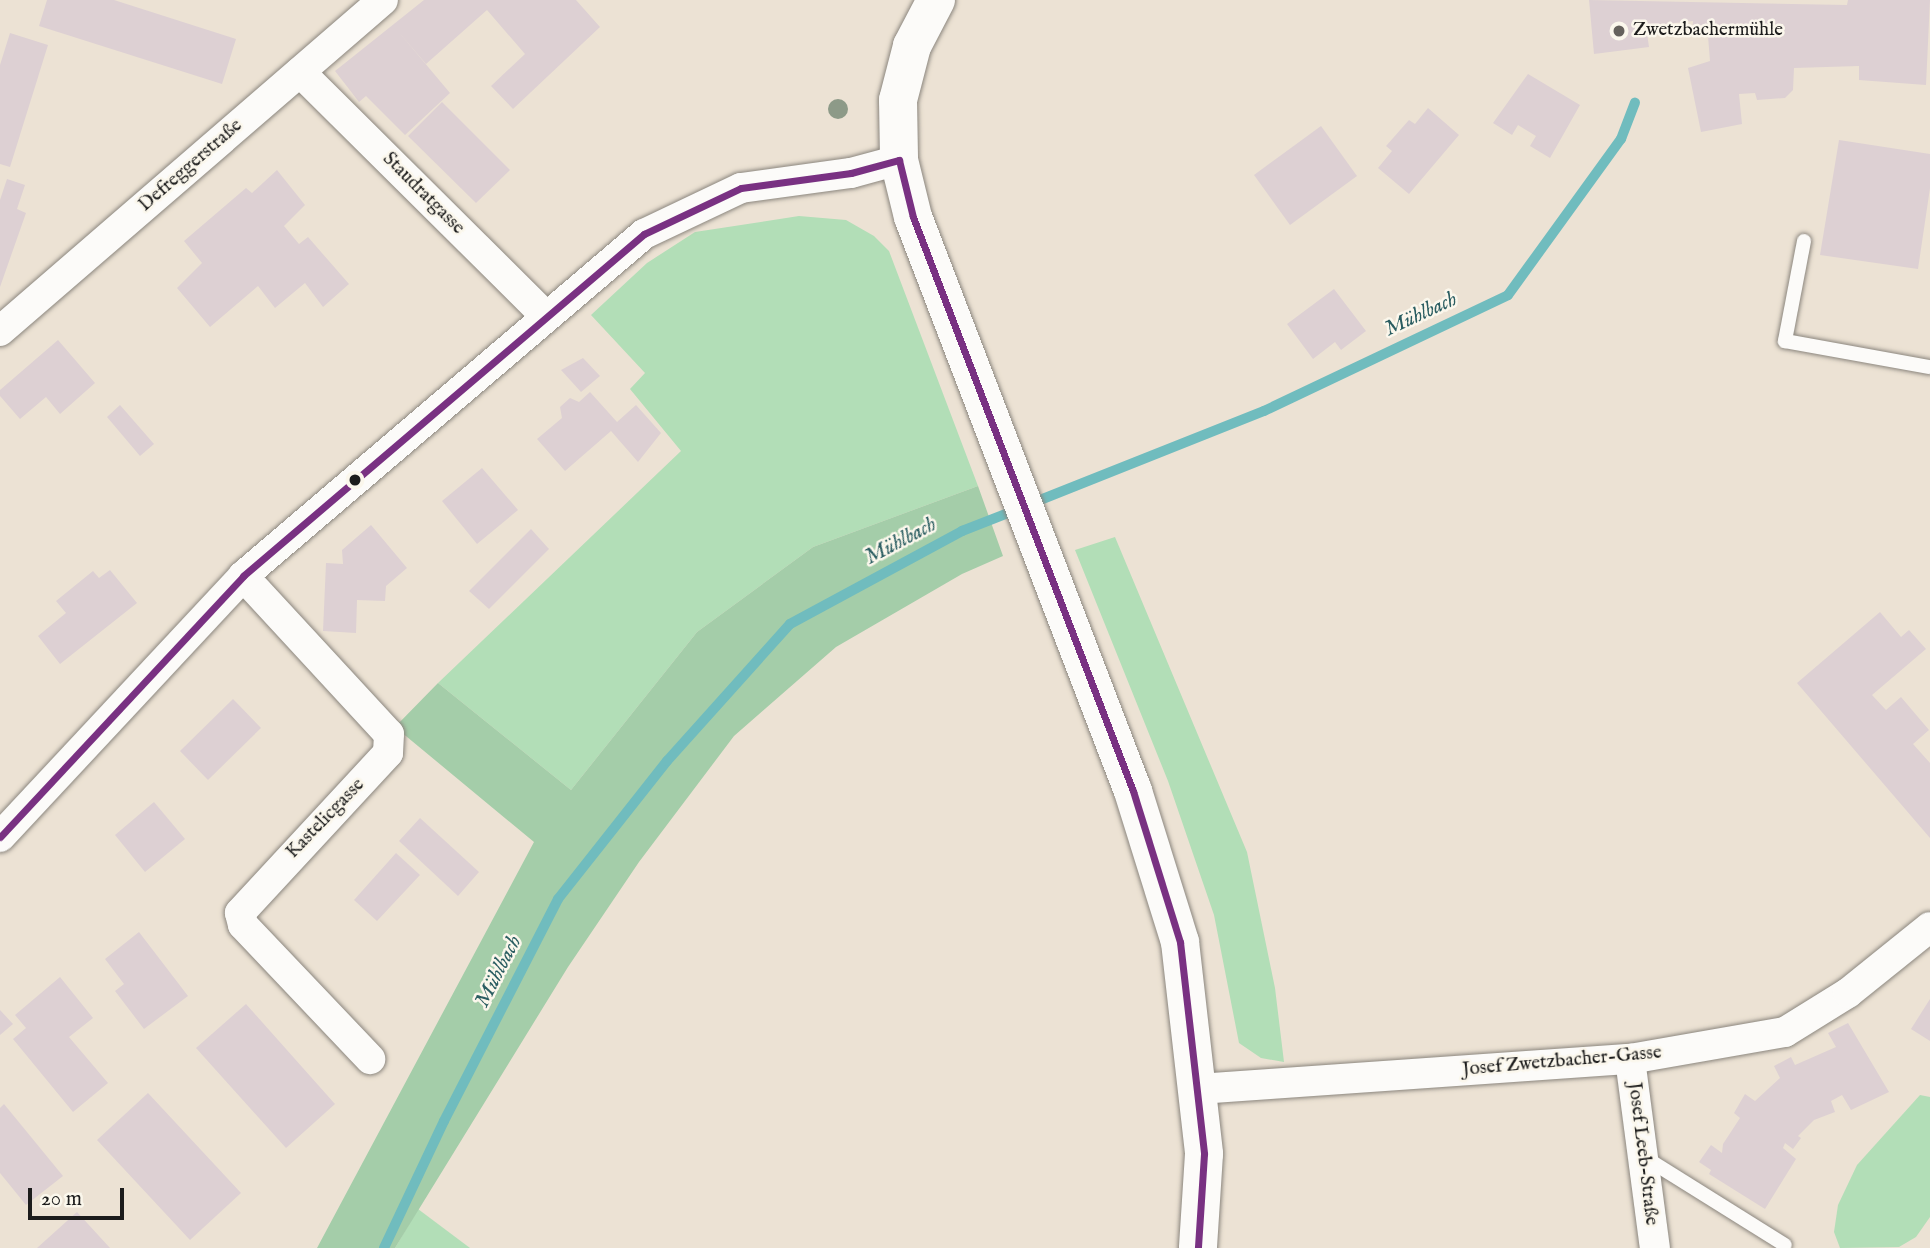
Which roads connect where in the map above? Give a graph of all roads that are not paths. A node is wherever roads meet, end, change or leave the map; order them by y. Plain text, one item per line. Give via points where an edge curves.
1 (383, 0) edge
2 (936, 0) edge
3 (300, 72) junction
4 (899, 160) junction
5 (1804, 241) dead end
6 (546, 316) junction
7 (0, 331) edge
8 (1930, 367) edge
9 (243, 576) junction
10 (0, 837) edge
11 (1930, 927) edge
12 (370, 1059) dead end
13 (1630, 1059) junction
14 (1199, 1089) junction
15 (1643, 1156) junction
16 (1785, 1245) dead end
17 (1198, 1248) edge
18 (1654, 1248) edge

1 - 3 street, Defreggerstraße
2 - 4 main road via 912,46 898,100
3 - 6 street, Staudratgasse
3 - 7 street, Defreggerstraße
4 - 6 street via 851,173 741,188 704,202 644,234
4 - 14 main road via 913,217 1133,791 1180,942
5 - 8 lane via 1785,341
6 - 9 street
9 - 10 street
9 - 12 street, Kastelicgasse via 389,734 388,753 240,913 243,925
11 - 13 street, Josef Zwetzbacher-Gasse via 1848,993 1785,1032
13 - 14 street, Josef Zwetzbacher-Gasse
13 - 15 street, Josef Leeb-Straße
14 - 17 main road via 1204,1154
15 - 16 lane
15 - 18 street, Josef Leeb-Straße

